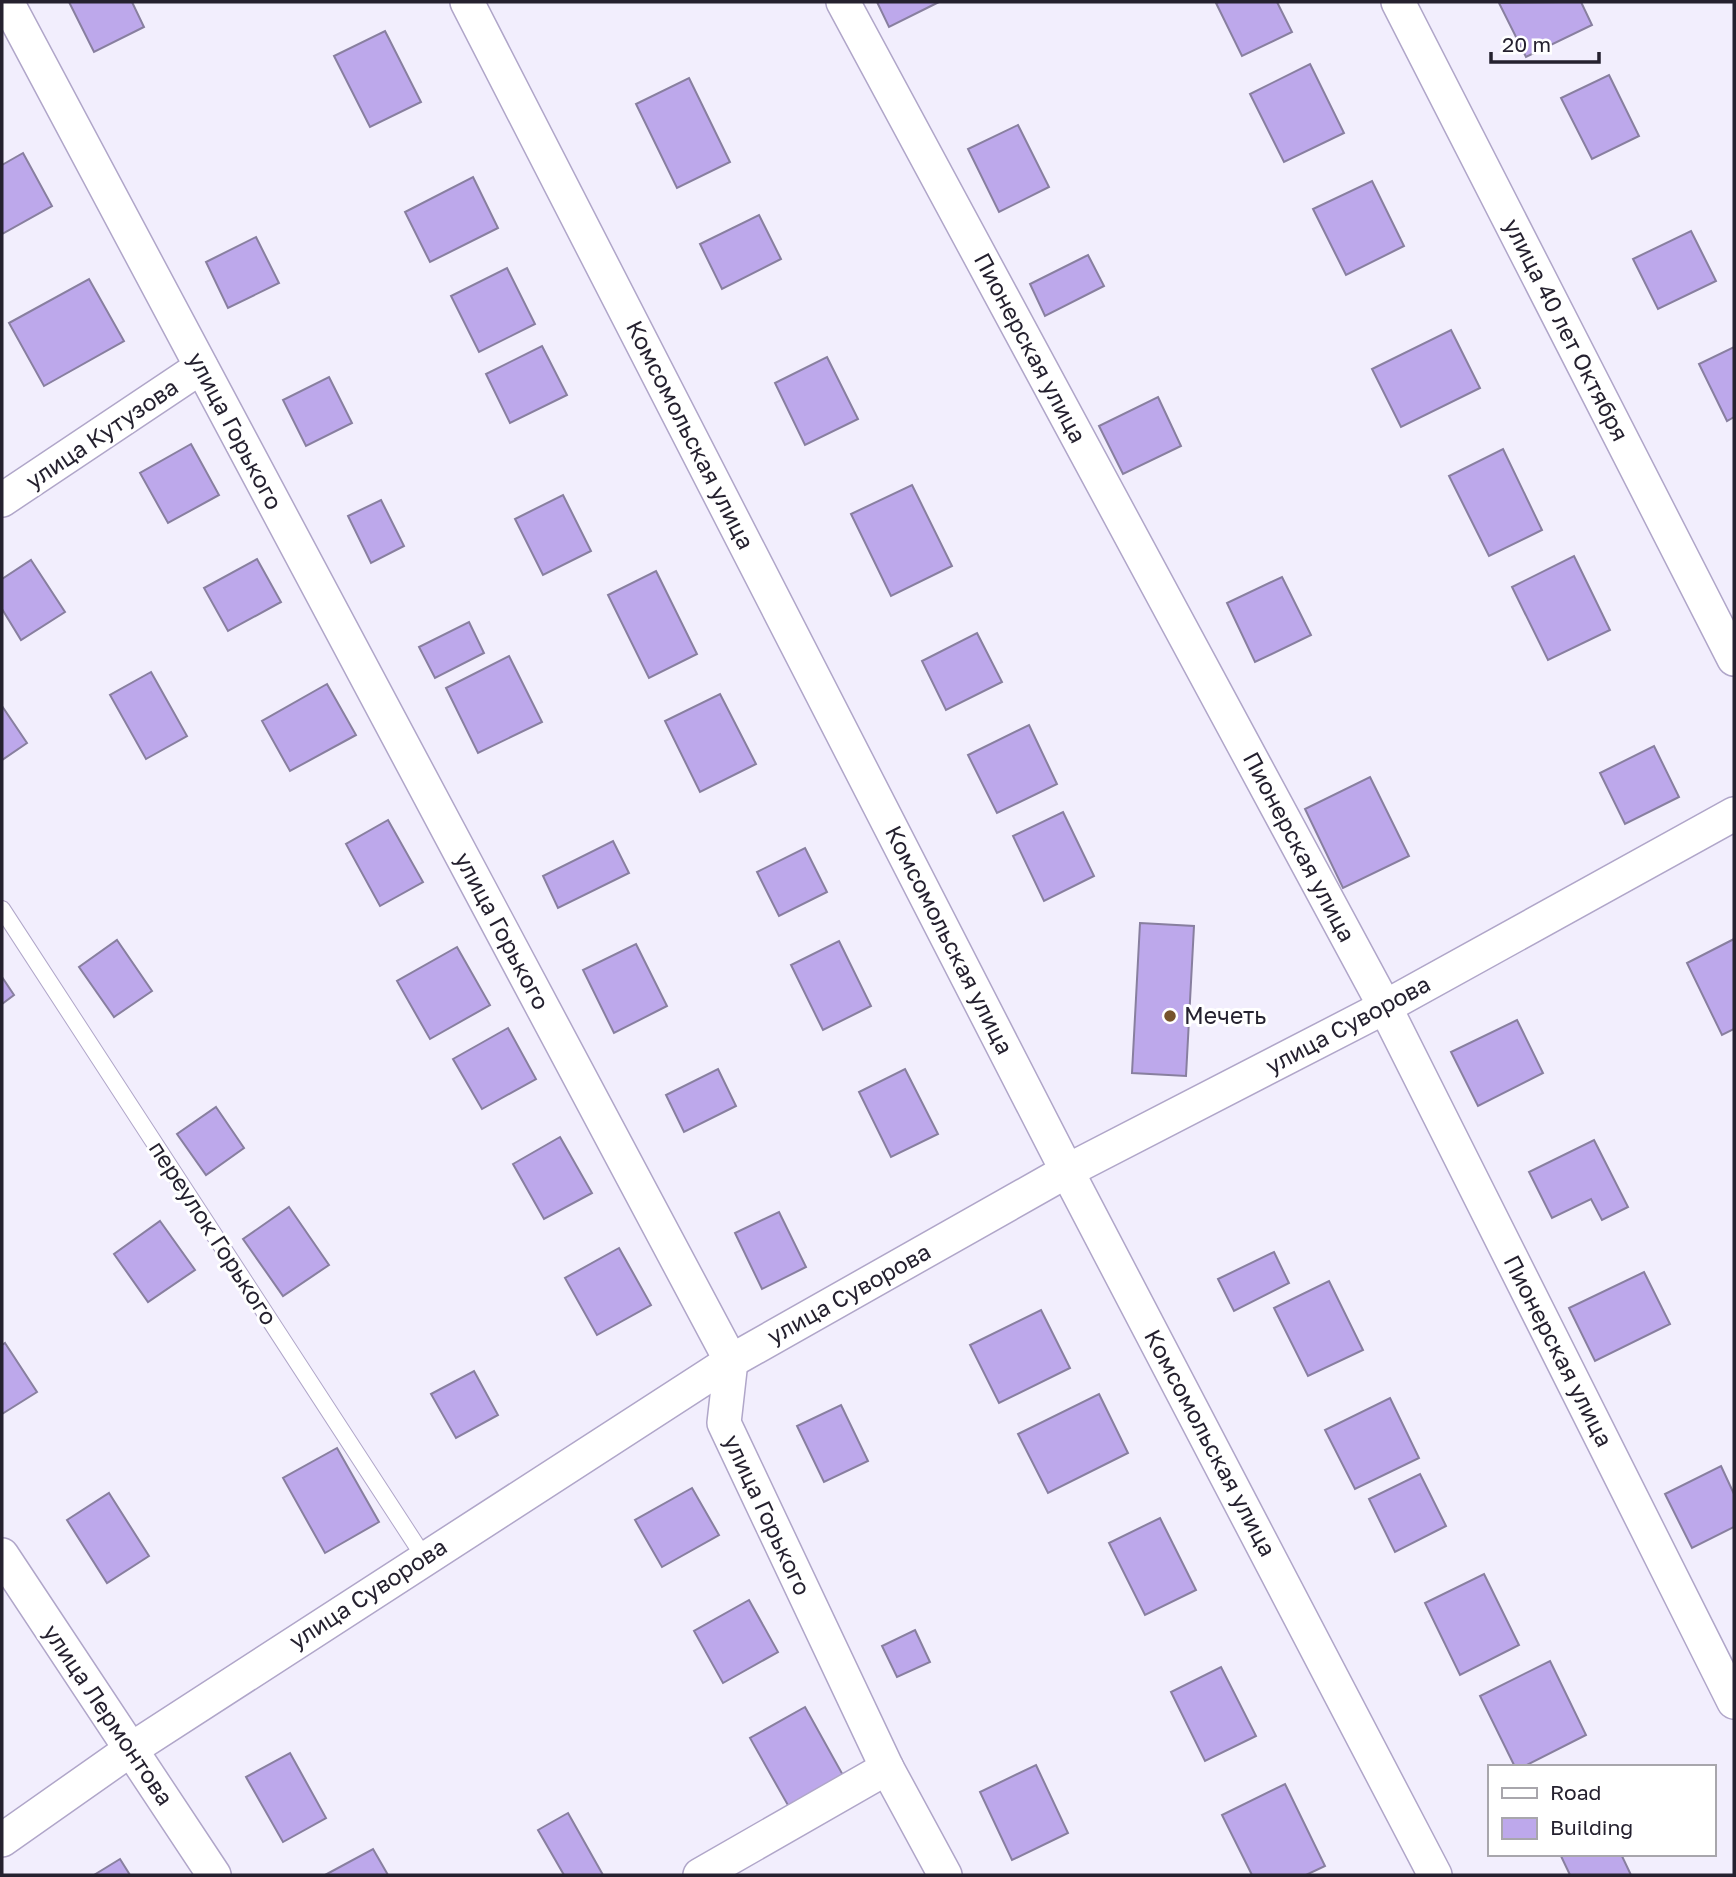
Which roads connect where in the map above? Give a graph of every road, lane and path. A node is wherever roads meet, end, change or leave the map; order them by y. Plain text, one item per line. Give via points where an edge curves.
1 (8, 2) edge
2 (467, 2) edge
3 (843, 2) edge
4 (1398, 2) edge
5 (201, 367) junction
6 (2, 500) edge
7 (1734, 659) edge
8 (1734, 814) edge
9 (2, 909) edge
10 (1385, 1007) junction
11 (1067, 1171) junction
12 (731, 1361) junction
13 (2, 1555) edge
14 (424, 1557) junction
15 (1734, 1702) edge
16 (130, 1750) junction
17 (887, 1768) junction
18 (2, 1840) edge
19 (214, 1875) edge
20 (700, 1875) edge
21 (945, 1875) edge
22 (1435, 1875) edge

1 - 5 street, улица Горького
2 - 11 street, Комсомольская улица
3 - 10 street, Пионерская улица
4 - 7 street, улица 40 лет Октября
5 - 6 street, улица Кутузова
5 - 12 street, улица Горького
8 - 10 street, улица Суворова
9 - 14 lane, переулок Горького
10 - 11 street, улица Суворова
10 - 15 street, Пионерская улица
11 - 12 street, улица Суворова
11 - 22 street, Комсомольская улица
12 - 14 street, улица Суворова
12 - 17 street, улица Горького via 724,1423
13 - 16 street, улица Лермонтова
14 - 16 street, улица Суворова
16 - 18 street, улица Суворова
16 - 19 street, улица Лермонтова
17 - 20 street
17 - 21 street, улица Горького

